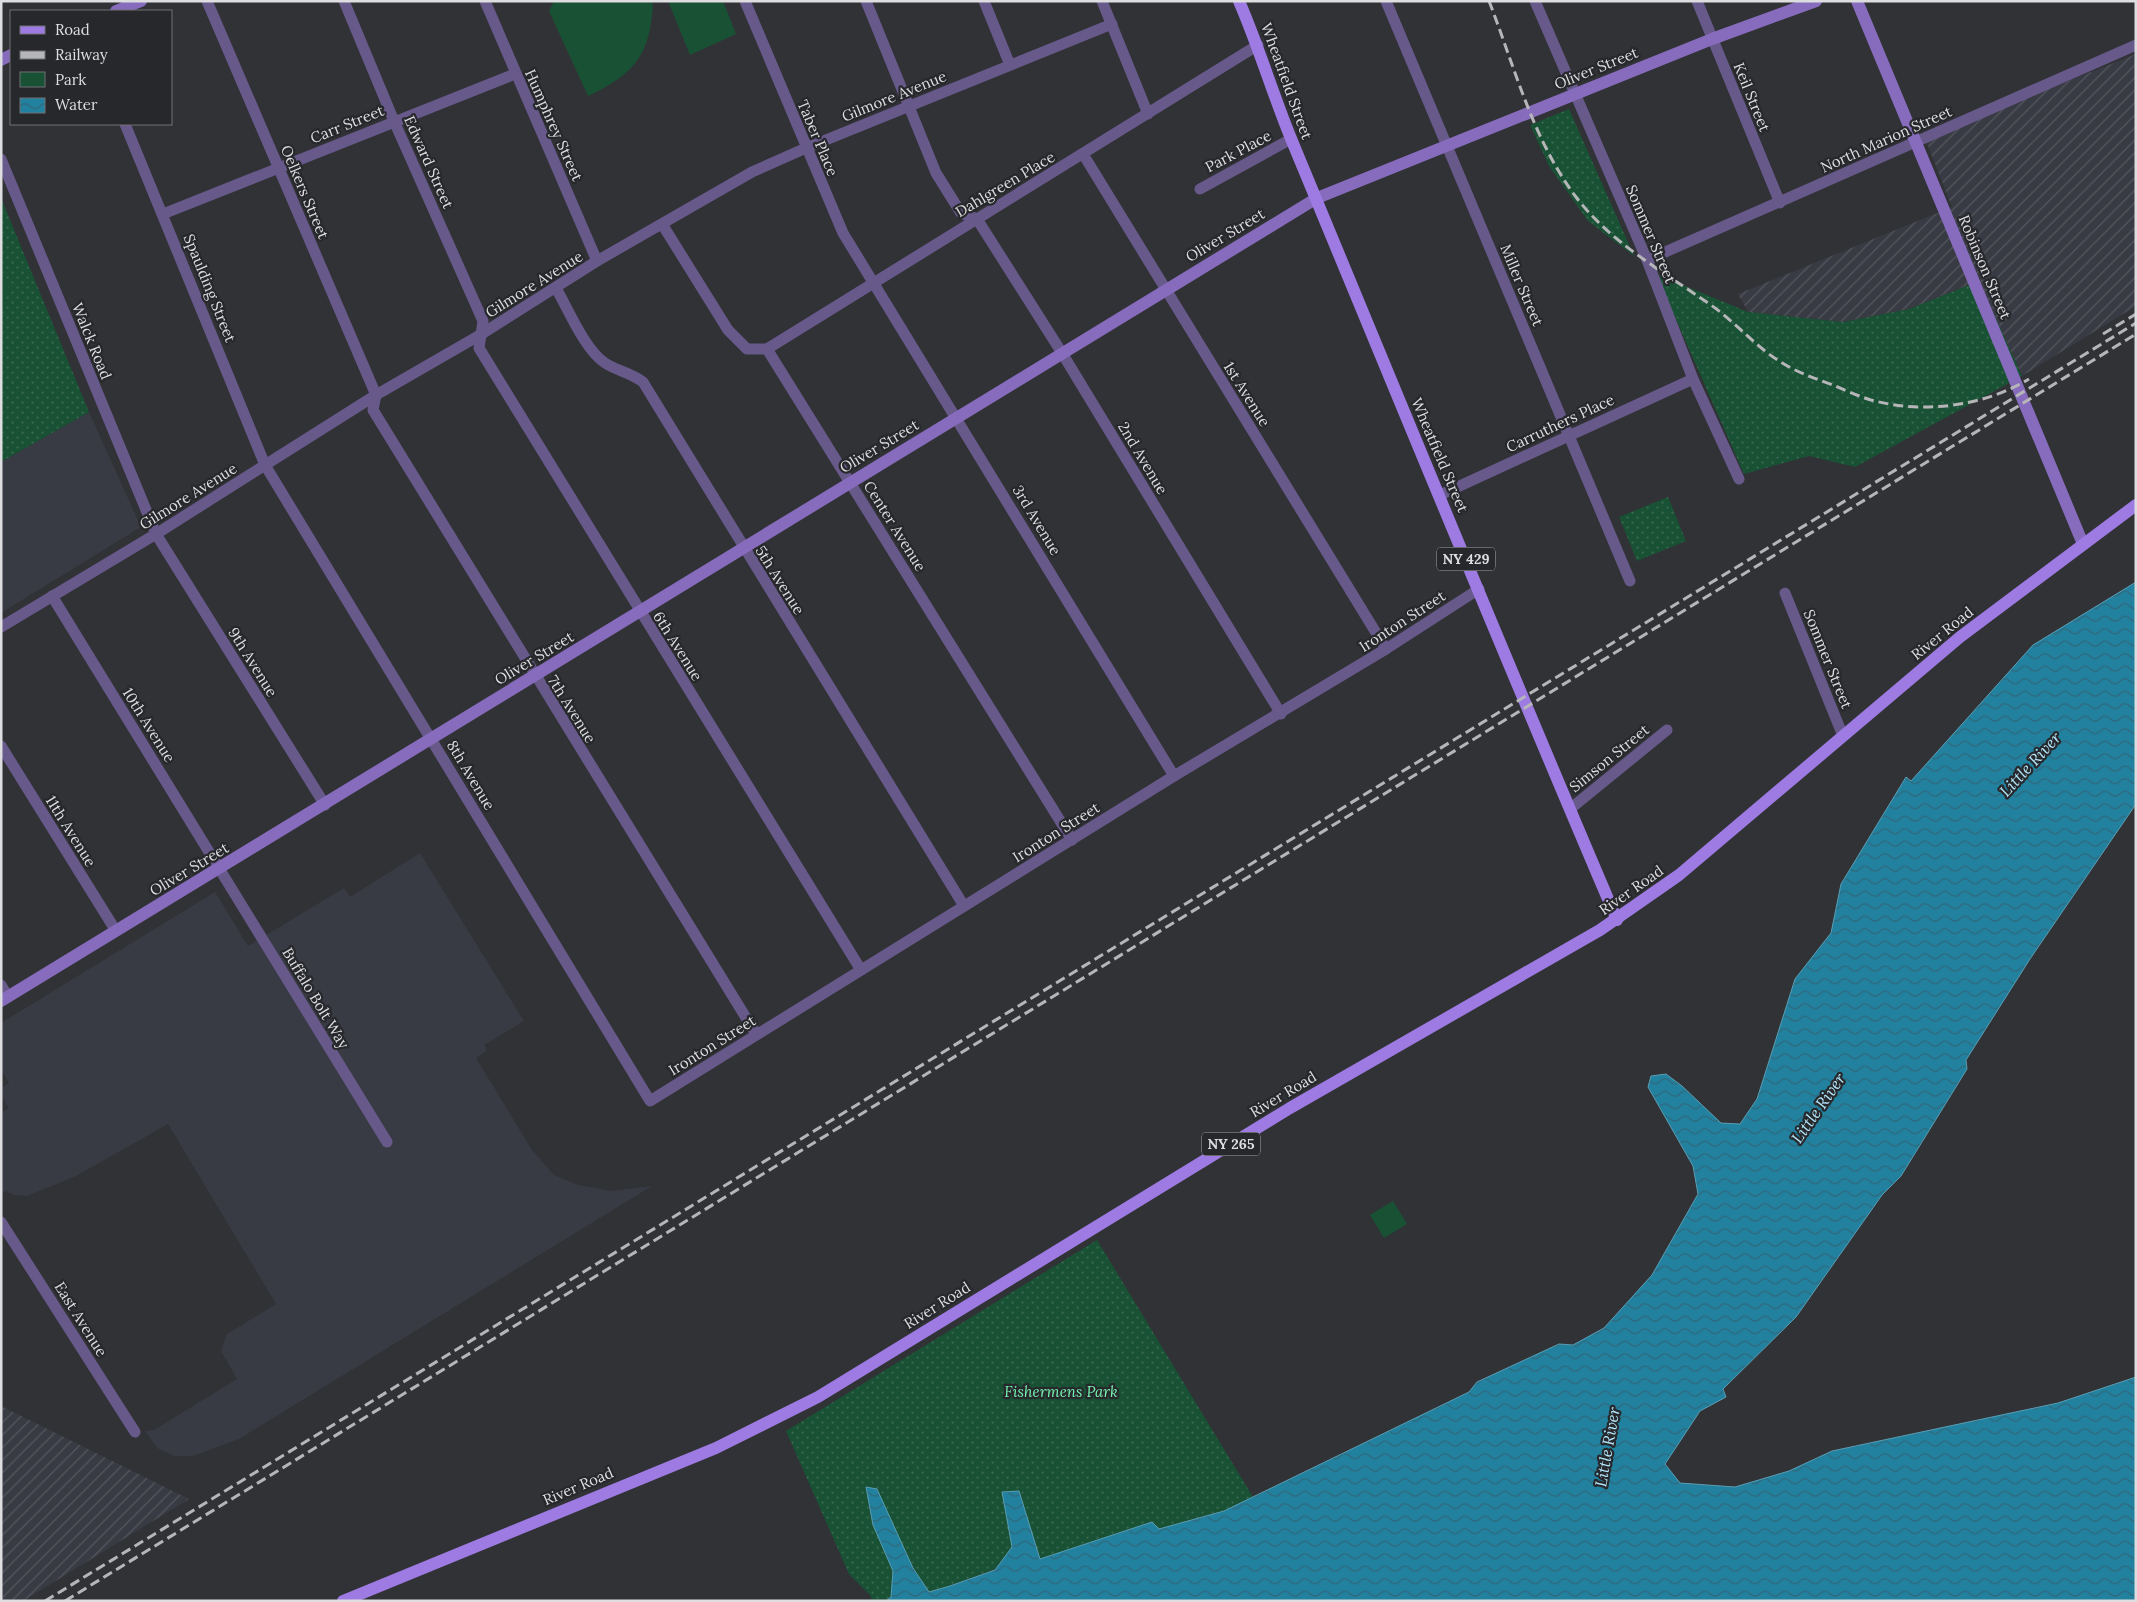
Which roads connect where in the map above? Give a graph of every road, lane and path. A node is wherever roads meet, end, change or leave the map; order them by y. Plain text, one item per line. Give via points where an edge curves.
1 (141, 1) edge
2 (207, 1) edge
3 (344, 1) edge
4 (484, 1) edge
5 (746, 1) edge
6 (866, 1) edge
7 (984, 1) edge
8 (1102, 1) edge
9 (1239, 1) edge
10 (1386, 1) edge
11 (1535, 1) edge
12 (1697, 1) edge
13 (1816, 1) edge
14 (1857, 1) edge
15 (118, 10) edge
16 (1112, 24) junction
17 (1712, 39) junction
18 (1258, 45) junction
19 (2136, 45) edge
20 (1010, 65) junction
21 (515, 74) junction
22 (1574, 95) junction
23 (909, 107) junction
24 (1148, 114) junction
25 (394, 121) junction
26 (125, 125) edge
27 (1291, 140) junction
28 (1915, 142) junction
29 (1446, 146) junction
30 (806, 148) junction
31 (1083, 154) junction
32 (1, 159) edge
33 (279, 168) junction
34 (1200, 189) dead end
35 (1317, 198) junction
36 (1780, 203) junction
37 (163, 214) junction
38 (977, 219) junction
39 (662, 224) junction
40 (1647, 260) junction
41 (597, 261) junction
42 (872, 282) junction
43 (556, 288) junction
44 (1166, 290) junction
45 (480, 335) junction
46 (767, 349) junction
47 (1062, 354) junction
48 (1693, 379) junction
49 (376, 395) junction
50 (957, 418) junction
51 (1570, 435) junction
52 (265, 465) junction
53 (1739, 479) dead end
54 (850, 483) junction
55 (1440, 495) junction
56 (2136, 505) edge
57 (156, 534) junction
58 (2083, 544) junction
59 (743, 548) junction
60 (1630, 581) dead end
61 (1479, 589) junction
62 (1785, 593) dead end
63 (52, 596) junction
64 (639, 613) junction
65 (1, 627) edge
66 (1386, 649) junction
67 (534, 676) junction
68 (1281, 714) junction
69 (1667, 730) dead end
70 (1844, 736) junction
71 (432, 740) junction
72 (1, 746) edge
73 (1174, 776) junction
74 (325, 805) junction
75 (1570, 810) junction
76 (1072, 840) junction
77 (220, 870) junction
78 (964, 906) junction
79 (1617, 920) junction
80 (116, 932) junction
81 (861, 970) junction
82 (1, 986) edge
83 (5, 999) edge
84 (756, 1034) junction
85 (650, 1101) joint
86 (387, 1142) dead end
87 (1, 1222) edge
88 (135, 1432) dead end
89 (343, 1601) edge

1 - 15 main road
2 - 33 street, Oelkers Street
3 - 25 street, Edward Street
4 - 21 street, Humphrey Street
5 - 30 street, Taber Place
6 - 23 street
7 - 20 street
8 - 16 street
9 - 18 main road, Wheatfield Street
10 - 29 street, Miller Street
11 - 22 street, Sommer Street
12 - 17 street, Keil Street
13 - 17 main road, Oliver Street
14 - 28 main road, Robinson Street
16 - 20 street, Gilmore Avenue
16 - 24 street
17 - 22 main road, Oliver Street
17 - 36 street, Keil Street
18 - 24 street, Dahlgreen Place
18 - 27 main road, Wheatfield Street
19 - 28 street, North Marion Street
20 - 23 street, Gilmore Avenue
21 - 25 street, Carr Street
21 - 41 street, Humphrey Street
22 - 29 main road, Oliver Street
22 - 40 street, Sommer Street
23 - 30 street, Gilmore Avenue
23 - 38 street via 936,173 961,213
24 - 31 street, Dahlgreen Place
25 - 33 street, Carr Street
25 - 45 street, Edward Street via 483,321
26 - 37 street, Spaulding Street
27 - 34 street, Park Place
27 - 35 main road, Wheatfield Street
28 - 36 street, North Marion Street
28 - 58 main road, Robinson Street
29 - 35 main road, Oliver Street
29 - 51 street, Miller Street
30 - 39 street, Gilmore Avenue via 752,172
30 - 42 street, Taber Place via 843,234
31 - 38 street, Dahlgreen Place
31 - 44 street, 1st Avenue
32 - 57 street, Walck Road
33 - 37 street, Carr Street
33 - 49 street, Oelkers Street
35 - 44 main road, Oliver Street
35 - 55 main road, Wheatfield Street / NY 429
36 - 40 street, North Marion Street
37 - 52 street, Spaulding Street
38 - 42 street, Dahlgreen Place
38 - 47 street, 2nd Avenue
39 - 41 street, Gilmore Avenue
39 - 46 street via 728,330 747,349
40 - 48 street, Sommer Street
41 - 43 street, Gilmore Avenue
42 - 46 street, Dahlgreen Place
42 - 50 street, 3rd Avenue
43 - 45 street, Gilmore Avenue
43 - 59 street, 5th Avenue via 594,354 606,364 633,373 643,382
44 - 47 main road, Oliver Street
44 - 66 street, 1st Avenue
45 - 49 street, Gilmore Avenue
45 - 64 street, 6th Avenue via 479,348
46 - 54 street, Center Avenue
47 - 50 main road, Oliver Street
47 - 68 street, 2nd Avenue
48 - 51 street, Carruthers Place
48 - 53 street, Sommer Street
49 - 52 street, Gilmore Avenue
49 - 67 street, 7th Avenue via 373,410
50 - 54 main road, Oliver Street
50 - 73 street, 3rd Avenue
51 - 55 street, Carruthers Place
51 - 60 street, Miller Street
52 - 57 street, Gilmore Avenue
52 - 71 street, 8th Avenue
54 - 59 main road, Oliver Street
54 - 76 street, Center Avenue
55 - 61 main road, Wheatfield Street / NY 429
56 - 58 main road, River Road / NY 265
57 - 63 street, Gilmore Avenue
57 - 74 street, 9th Avenue
58 - 70 main road, River Road / NY 265 via 1960,638
59 - 64 main road, Oliver Street
59 - 78 street, 5th Avenue
61 - 66 street, Ironton Street
61 - 75 main road, Wheatfield Street / NY 429
62 - 70 street, Sommer Street
63 - 65 street, Gilmore Avenue
63 - 77 street, 10th Avenue
64 - 67 main road, Oliver Street
64 - 81 street, 6th Avenue
66 - 68 street, Ironton Street
67 - 71 main road, Oliver Street
67 - 84 street, 7th Avenue
68 - 73 street, Ironton Street
69 - 75 street, Simson Street
70 - 79 main road, River Road / NY 265 via 1699,860
71 - 74 main road, Oliver Street
71 - 85 street, 8th Avenue
72 - 80 street, 11th Avenue
73 - 76 street, Ironton Street
74 - 77 main road, Oliver Street
75 - 79 main road, Wheatfield Street / NY 429
76 - 78 street, Ironton Street
77 - 80 main road, Oliver Street
77 - 86 street, Buffalo Bolt Way
78 - 81 street, Ironton Street
79 - 89 main road, River Road / NY 265 via 1290,1108 818,1397 716,1448
80 - 83 main road, Oliver Street
81 - 84 street, Ironton Street
82 - 83 street
84 - 85 street, Ironton Street
87 - 88 street, East Avenue

